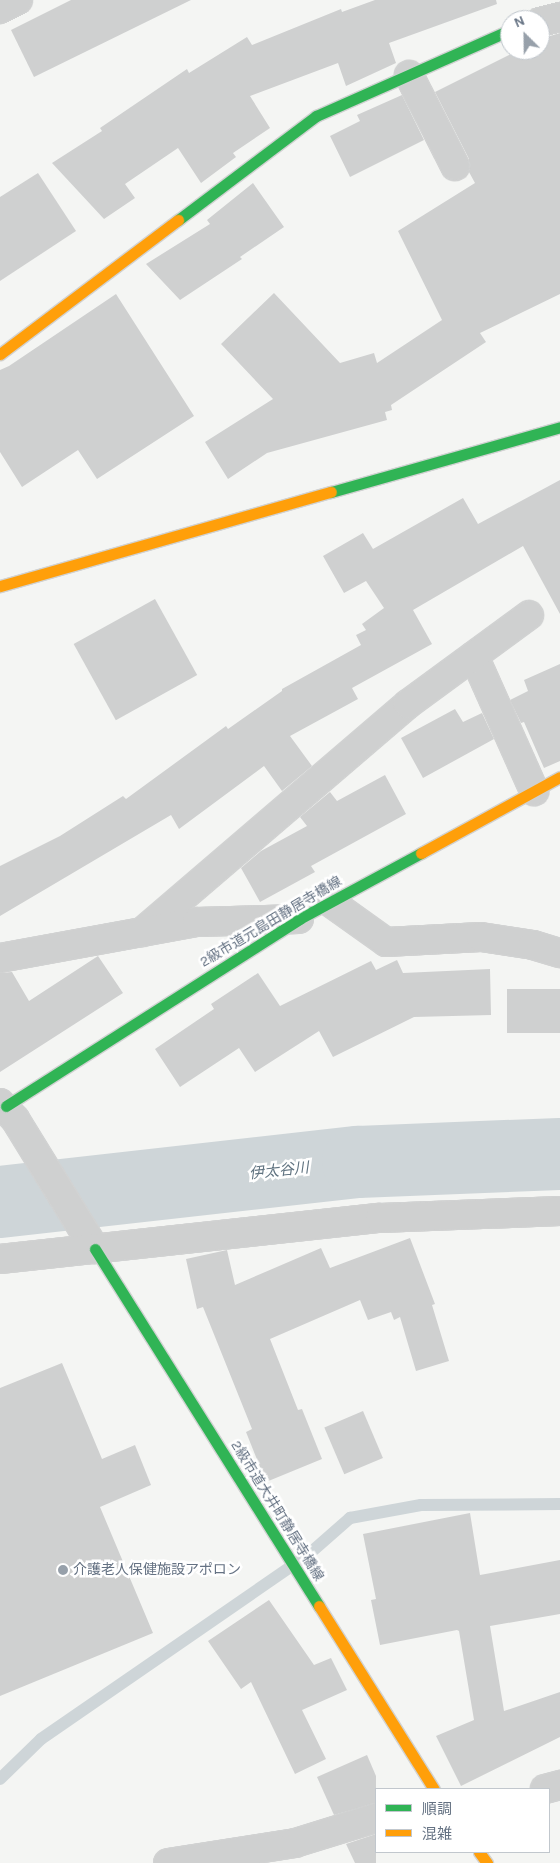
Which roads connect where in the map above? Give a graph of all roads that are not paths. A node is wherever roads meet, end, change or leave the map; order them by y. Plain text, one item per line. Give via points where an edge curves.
1 (18, 0) edge
2 (0, 9) edge
3 (500, 34) edge
4 (409, 75) junction
5 (455, 166) dead end
6 (0, 354) edge
7 (560, 427) edge
8 (0, 586) edge
9 (529, 615) dead end
10 (474, 656) junction
11 (560, 778) edge
12 (534, 791) junction
13 (330, 902) junction
14 (299, 919) junction
15 (142, 932) junction
16 (560, 953) edge
17 (0, 958) edge
18 (5, 1109) edge
19 (560, 1211) edge
20 (90, 1241) junction
21 (0, 1259) edge
22 (433, 1788) edge
23 (375, 1818) edge
24 (480, 1853) edge
25 (168, 1863) edge
26 (488, 1863) edge

1 - 2 street
3 - 4 street
4 - 5 street
4 - 6 street via 316,116
7 - 8 street
9 - 10 street
10 - 12 street
10 - 15 street via 408,704
11 - 12 street, 2級市道元島田静居寺橋線
12 - 13 street, 2級市道元島田静居寺橋線
13 - 14 street, 2級市道元島田静居寺橋線
13 - 16 street via 386,942 481,937
14 - 15 street via 198,922
14 - 18 street, 2級市道元島田静居寺橋線
15 - 17 street
18 - 20 street
19 - 20 street via 380,1218
20 - 21 street
20 - 22 street, 2級市道大井町静居寺橋線
23 - 25 street via 295,1843
24 - 26 street

